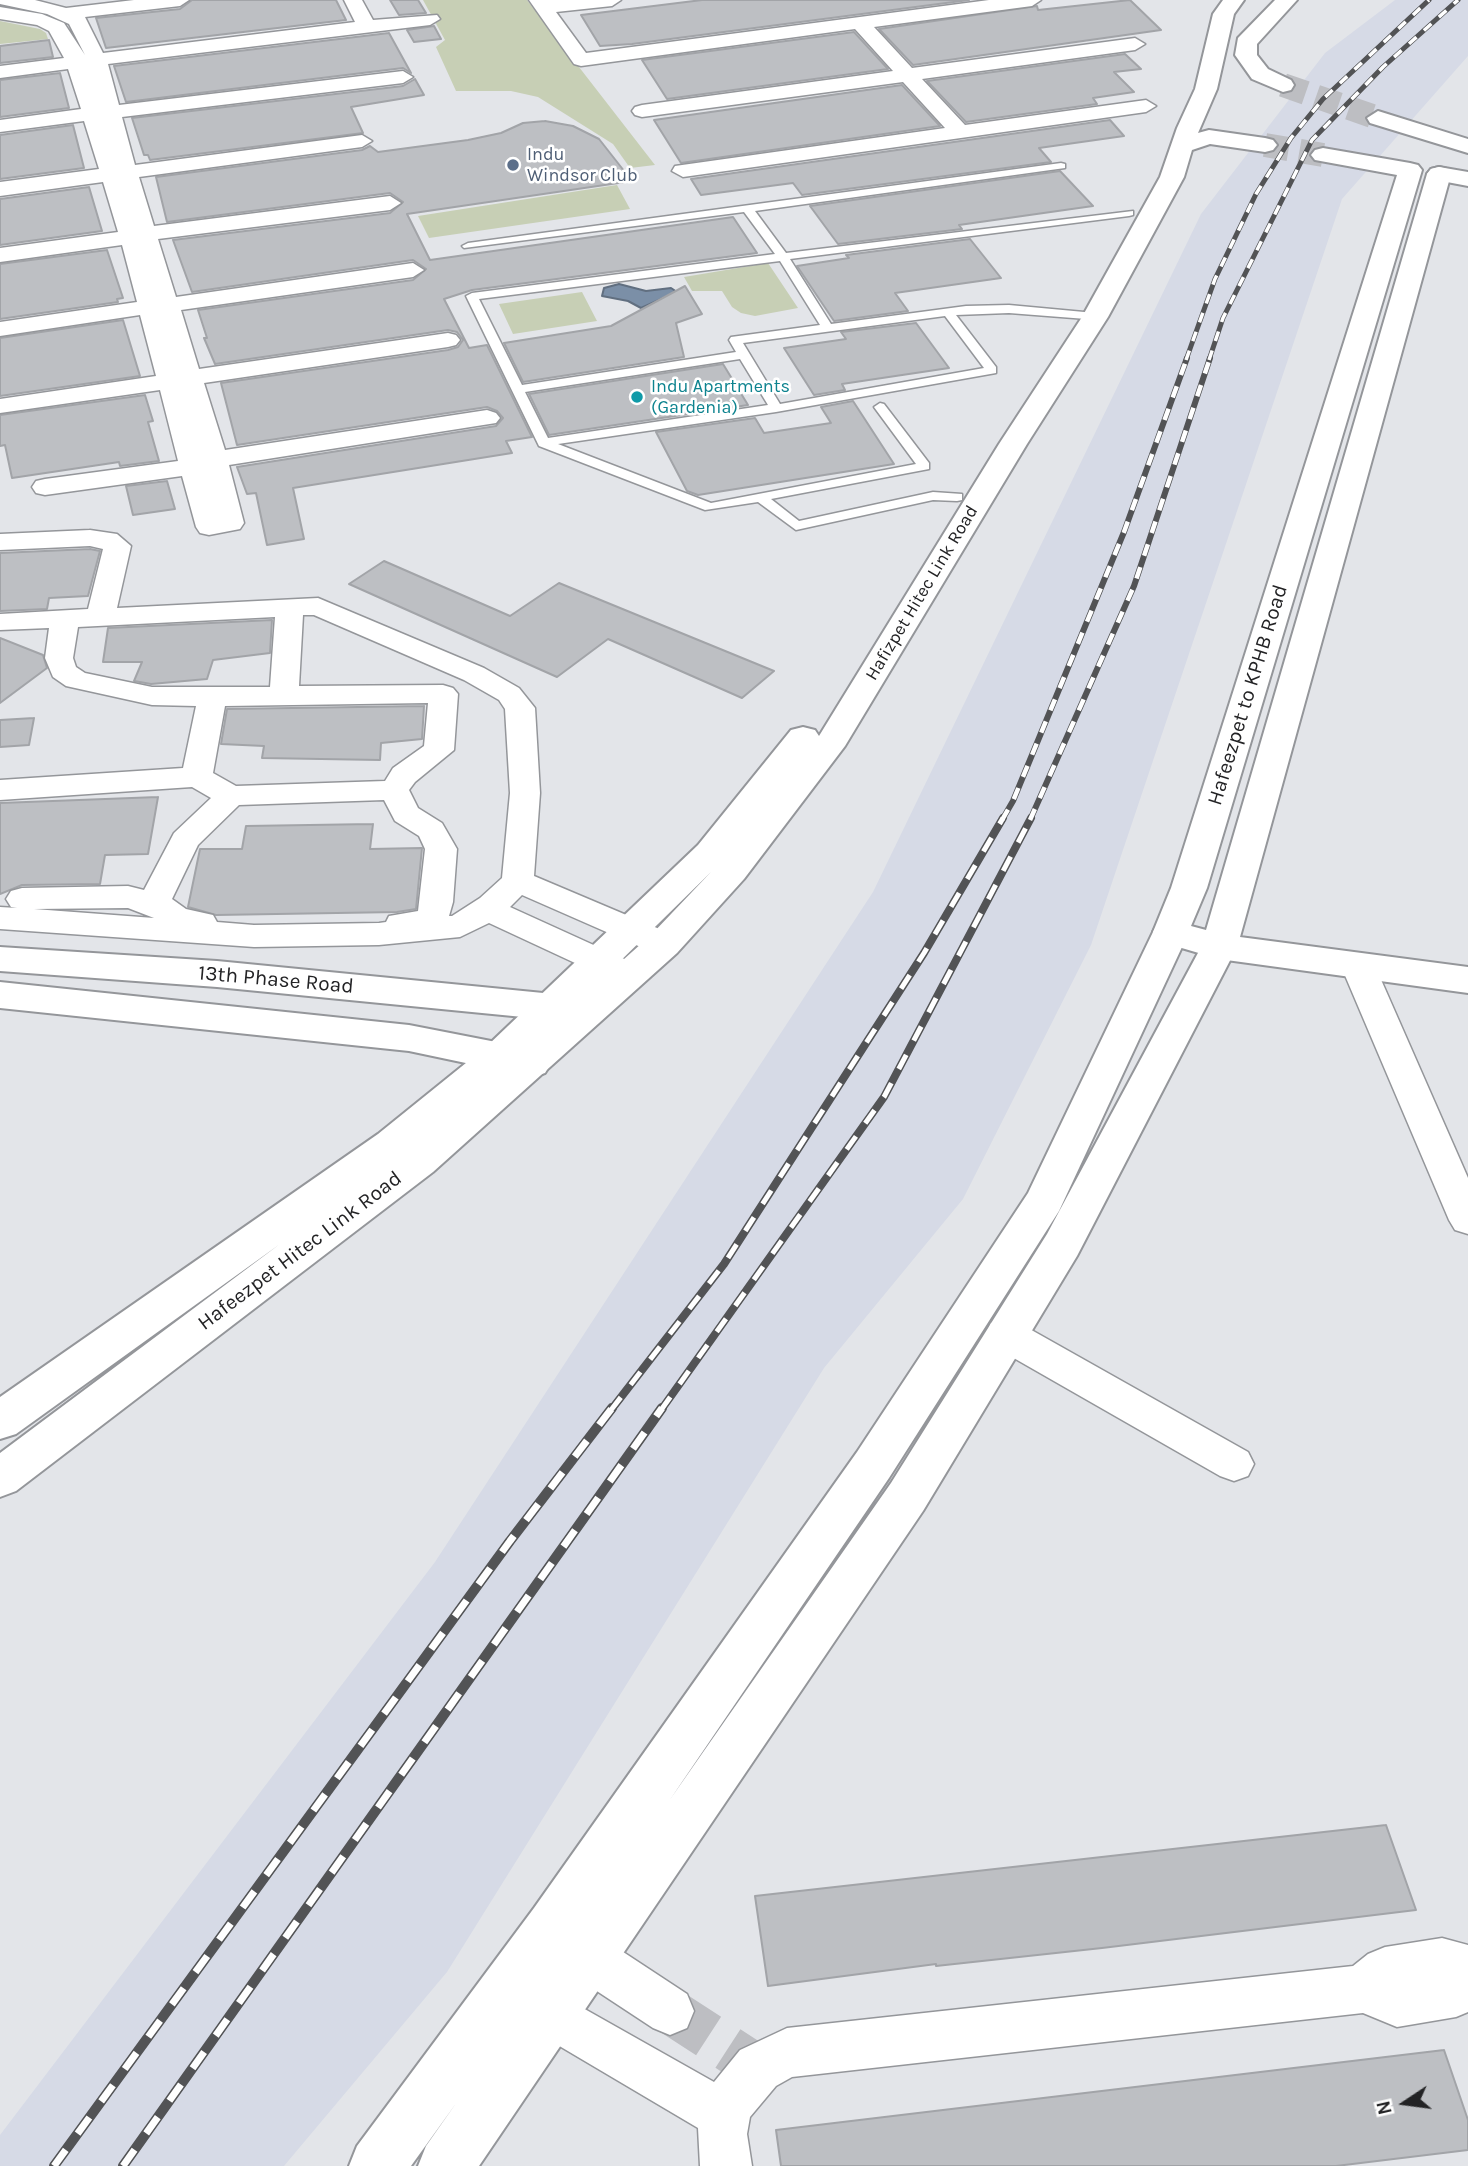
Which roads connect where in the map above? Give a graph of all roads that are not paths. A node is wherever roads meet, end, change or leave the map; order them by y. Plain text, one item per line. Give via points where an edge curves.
1 (6, 0) edge
2 (180, 0) edge
3 (353, 0) edge
4 (612, 0) edge
5 (1032, 0) edge
6 (1210, 0) edge
7 (1234, 0) edge
8 (1287, 0) edge
9 (1312, 0) edge
10 (1000, 2) edge
11 (541, 4) edge
12 (49, 8) edge
13 (0, 13) edge
14 (430, 19) dead end
15 (859, 22) junction
16 (367, 26) junction
17 (1135, 44) dead end
18 (86, 61) junction
19 (1190, 62) dead end
20 (0, 72) edge
21 (910, 75) junction
22 (402, 77) dead end
23 (1178, 99) dead end
24 (1146, 106) dead end
25 (642, 111) dead end
26 (102, 113) junction
27 (0, 126) edge
28 (959, 131) junction
29 (1468, 132) edge
30 (1185, 137) junction
31 (362, 141) dead end
32 (1265, 145) tunnel mouth
33 (1468, 146) edge
34 (1323, 155) tunnel mouth
35 (1061, 166) dead end
36 (683, 171) dead end
37 (119, 172) junction
38 (1424, 172) junction
39 (1468, 179) edge
40 (0, 189) edge
41 (390, 203) dead end
42 (747, 208) junction
43 (1129, 213) junction
44 (139, 236) junction
45 (468, 246) dead end
46 (0, 255) edge
47 (784, 258) junction
48 (413, 270) dead end
49 (157, 306) junction
50 (948, 312) junction
51 (1083, 315) junction
52 (826, 326) junction
53 (0, 329) edge
54 (448, 341) dead end
55 (744, 355) junction
56 (179, 380) junction
57 (517, 388) junction
58 (0, 406) edge
59 (880, 407) dead end
60 (776, 408) junction
61 (487, 418) dead end
62 (544, 443) junction
63 (204, 463) junction
64 (45, 487) dead end
65 (957, 497) junction
66 (761, 498) junction
67 (0, 542) edge
68 (289, 606) junction
69 (101, 615) junction
70 (65, 617) junction
71 (0, 622) edge
72 (284, 695) junction
73 (212, 698) junction
74 (197, 778) junction
75 (0, 790) edge
76 (394, 790) junction
77 (230, 796) junction
78 (517, 881) junction
79 (0, 900) edge
80 (155, 902) junction
81 (487, 909) junction
82 (0, 918) edge
83 (631, 930) junction
84 (1171, 932) junction
85 (664, 944) junction
86 (1219, 947) junction
87 (0, 959) edge
88 (1358, 966) junction
89 (614, 968) junction
90 (217, 974) junction
91 (1468, 980) edge
92 (0, 995) edge
93 (551, 1006) junction
94 (589, 1011) junction
95 (198, 1014) junction
96 (516, 1060) junction
97 (405, 1153) junction
98 (1468, 1220) edge
99 (1005, 1334) junction
100 (0, 1421) edge
101 (1234, 1464) dead end
102 (0, 1478) edge
103 (591, 1959) junction
104 (1468, 1969) edge
105 (1468, 1979) edge
106 (1363, 1989) junction
107 (670, 2011) tunnel mouth
108 (551, 2014) junction
109 (725, 2116) junction
110 (377, 2166) edge
111 (446, 2166) edge
112 (726, 2166) edge

1 - 12 street
2 - 12 street
3 - 16 street
4 - 11 street
5 - 10 street
6 - 19 main road
7 - 30 main road, Hafizpet Hitec Link Road via 1224,14 1206,89
8 - 9 main road via 1246,43 1246,55 1260,74 1292,81 1272,51
10 - 15 street
11 - 15 street via 581,60
12 - 18 street via 76,20
13 - 18 street via 57,27
14 - 16 street
15 - 21 street
16 - 18 street
17 - 21 street
18 - 20 street
18 - 26 street
21 - 25 street
21 - 28 street
22 - 26 street
23 - 43 main road via 1146,184
24 - 28 street
26 - 27 street
26 - 37 street
28 - 36 street
29 - 33 main road via 1385,113
30 - 32 main road
30 - 51 main road, Hafizpet Hitec Link Road via 1172,177
31 - 37 street
34 - 38 main road
35 - 42 lane
37 - 40 street
37 - 44 street
38 - 39 main road
38 - 84 main road, Hafeezpet to KPHB Road
38 - 86 main road
41 - 44 street
42 - 45 lane
42 - 47 lane
43 - 47 lane
43 - 51 main road
44 - 46 street
44 - 49 street
47 - 52 lane
47 - 57 lane via 472,296
48 - 49 street
49 - 53 street
49 - 56 street
50 - 51 lane via 1009,309
50 - 52 lane
50 - 60 lane via 992,370
51 - 65 main road
51 - 85 main road, Hafizpet Hitec Link Road via 1013,444 829,746 732,871
52 - 55 lane via 735,340
54 - 56 street
55 - 57 lane
55 - 60 lane
56 - 58 street
56 - 63 street
57 - 62 lane
59 - 66 lane via 924,466
60 - 62 lane
61 - 63 street
62 - 66 lane via 710,507
63 - 64 street
65 - 66 lane via 933,496 796,526
65 - 83 main road via 803,737 710,853
67 - 69 street via 90,538 117,546
68 - 69 street
68 - 72 street
68 - 78 street via 318,606 474,674 509,694 520,708 525,793
69 - 70 street
70 - 71 street
70 - 73 street via 59,658 63,671 76,680 152,696
72 - 73 street
72 - 76 street via 443,694 439,750 404,775
73 - 74 street
74 - 75 street
74 - 77 street
76 - 77 street
76 - 80 street via 406,814 431,830 441,849 431,920 196,923
77 - 80 street via 185,840
78 - 81 street
78 - 83 street
79 - 80 street via 118,896
81 - 82 street via 460,926 268,936
81 - 89 street
83 - 85 street
83 - 89 main road
84 - 86 main road
84 - 110 main road, Hafeezpet to KPHB Road via 1045,1200 1023,1235 873,1465 552,1926
85 - 89 main road, Hafizpet Hitec Link Road
86 - 88 main road
86 - 99 main road via 1062,1245
87 - 90 main road, 13th Phase Road
88 - 91 main road
88 - 98 street
89 - 93 main road
89 - 94 main road, Hafizpet Hitec Link Road
90 - 93 main road, 13th Phase Road
90 - 95 main road
92 - 95 main road, 13th Phase Road
93 - 94 main road, 13th Phase Road
93 - 96 main road
94 - 96 main road, Hafeezpet Hitec Link Road
95 - 96 main road, 13th Phase Road via 409,1038
96 - 97 main road, Hafeezpet Hitec Link Road
97 - 100 main road, Hafeezpet Hitec Link Road
97 - 102 main road, Hafeezpet Hitec Link Road
99 - 101 street
99 - 103 main road via 907,1497
103 - 107 street
103 - 108 main road
104 - 106 street via 1442,1962 1385,1971
105 - 106 street via 1456,1993 1397,2003
106 - 109 street via 787,2053 758,2068 739,2088
108 - 109 street
108 - 111 main road
109 - 112 street

